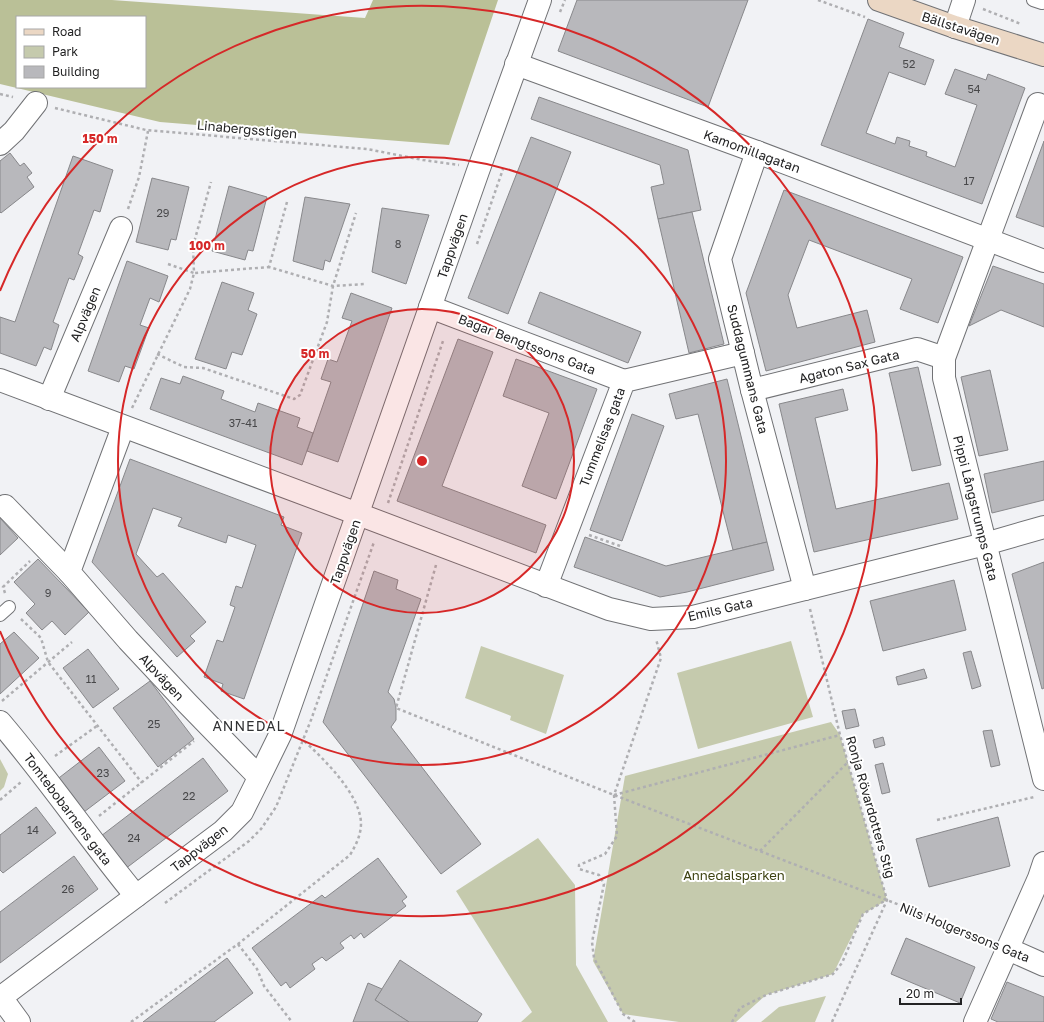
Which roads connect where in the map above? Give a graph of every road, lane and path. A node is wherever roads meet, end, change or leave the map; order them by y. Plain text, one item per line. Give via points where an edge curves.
1 (540, 0) edge
2 (879, 0) edge
3 (1033, 0) edge
4 (1043, 0) edge
5 (964, 1) edge
6 (1022, 24) dead end
7 (955, 27) junction
8 (1044, 55) edge
9 (516, 64) junction
10 (36, 103) joint
11 (1038, 104) dead end
12 (148, 131) junction
13 (0, 144) edge
14 (757, 152) junction
15 (458, 164) dead end
16 (211, 182) dead end
17 (287, 202) dead end
18 (356, 213) dead end
19 (121, 228) joint
20 (987, 240) junction
21 (1044, 261) edge
22 (168, 264) dead end
23 (269, 267) junction
24 (194, 273) junction
25 (365, 284) dead end
26 (333, 286) junction
27 (430, 307) junction
28 (743, 353) junction
29 (157, 354) junction
30 (944, 358) junction
31 (0, 380) edge
32 (624, 381) junction
33 (752, 390) junction
34 (49, 399) junction
35 (123, 427) junction
36 (6, 506) dead end
37 (358, 514) junction
38 (1044, 527) edge
39 (589, 535) dead end
40 (985, 544) junction
41 (620, 546) dead end
42 (34, 557) dead end
43 (435, 567) dead end
44 (69, 572) junction
45 (546, 586) junction
46 (805, 589) junction
47 (5, 611) edge
48 (651, 619) junction
49 (72, 642) dead end
50 (48, 662) junction
51 (0, 703) edge
52 (0, 722) edge
53 (211, 728) junction
54 (281, 732) junction
55 (840, 735) junction
56 (848, 762) junction
57 (259, 778) junction
58 (1042, 780) edge
59 (142, 783) junction
60 (614, 795) junction
61 (937, 820) dead end
62 (83, 829) junction
63 (760, 851) junction
64 (1044, 863) edge
65 (136, 896) junction
66 (886, 900) junction
67 (238, 944) junction
68 (1008, 949) junction
69 (1044, 965) edge
70 (0, 997) edge
71 (19, 1022) edge
72 (130, 1022) edge
73 (292, 1022) edge
74 (635, 1022) edge
75 (732, 1022) edge
76 (832, 1022) edge
77 (975, 1022) edge

1 - 9 street, Tappvägen
2 - 7 street, Bällstavägen
3 - 4 lane via 1042,3
5 - 6 path, Bällstavägen
5 - 7 street
7 - 8 street, Bällstavägen
9 - 14 street, Kamomillagatan
9 - 27 street, Tappvägen
10 - 12 path, Linabergsstigen
10 - 13 street
11 - 20 street
12 - 15 path, Linabergsstigen via 368,149
12 - 19 path via 140,178
14 - 20 street, Kamomillagatan
14 - 28 street, Suddagummans Gata via 720,259
16 - 24 path via 193,246
17 - 23 path
18 - 26 path
19 - 34 street, Alpvägen
20 - 21 street, Kamomillagatan
20 - 30 street, Pippi Långstrumps Gata
22 - 24 path
23 - 24 path
23 - 26 path
24 - 29 path via 190,289
25 - 26 path
26 - 29 path via 327,322 300,395 294,399 203,368 184,367
27 - 32 street, Bagar Bengtssons Gata
27 - 37 street, Tappvägen
28 - 32 street, Tummelisas gata
28 - 33 street, Suddagummans Gata
29 - 35 path
30 - 33 street, Agaton Sax Gata via 917,349
30 - 40 street, Pippi Långstrumps Gata via 944,378
31 - 34 street
32 - 45 street, Tummelisas gata
33 - 46 street, Suddagummans Gata
34 - 35 street
35 - 37 street
35 - 44 street
36 - 44 street, Alpvägen
37 - 45 street, Emils Gata
37 - 54 street, Tappvägen
38 - 40 street, Emils Gata
39 - 41 path
40 - 46 street, Emils Gata
40 - 58 street, Pippi Långstrumps Gata
42 - 47 path via 4,587
43 - 60 path, Nils Holgerssons Gata via 396,708
44 - 53 street, Alpvägen via 128,640
45 - 48 street, Emils Gata via 609,609
46 - 48 street, Emils Gata via 693,617
46 - 55 path, Ronja Rövardotters Stig
47 - 50 path via 41,638
48 - 60 path via 661,658
49 - 50 path
50 - 51 path
50 - 59 path
52 - 62 street, Tomtebobarnens gata
53 - 57 street, Alpvägen
53 - 59 path
54 - 57 street, Tappvägen
54 - 67 path via 303,740 329,765 349,791 358,807 360,823 357,842 350,855
55 - 56 path, Ronja Rövardotters Stig
55 - 60 path
56 - 63 path
56 - 66 path, Ronja Rövardotters Stig
57 - 65 street, Tappvägen via 242,812 223,831
58 - 61 path
59 - 62 path
60 - 63 path, Nils Holgerssons Gata
60 - 74 path via 617,836 605,854 579,865 579,869 599,875 604,884 592,942 594,958 623,1014
62 - 65 street, Tomtebobarnens gata
63 - 66 path, Nils Holgerssons Gata
64 - 68 street
65 - 70 street, Tappvägen
66 - 68 path, Nils Holgerssons Gata
66 - 75 path via 863,914 842,963 833,974 766,995 740,1008
66 - 76 path
67 - 72 path
67 - 73 path via 257,969 264,986
68 - 69 street, Nils Holgerssons Gata
68 - 77 street
70 - 71 street

